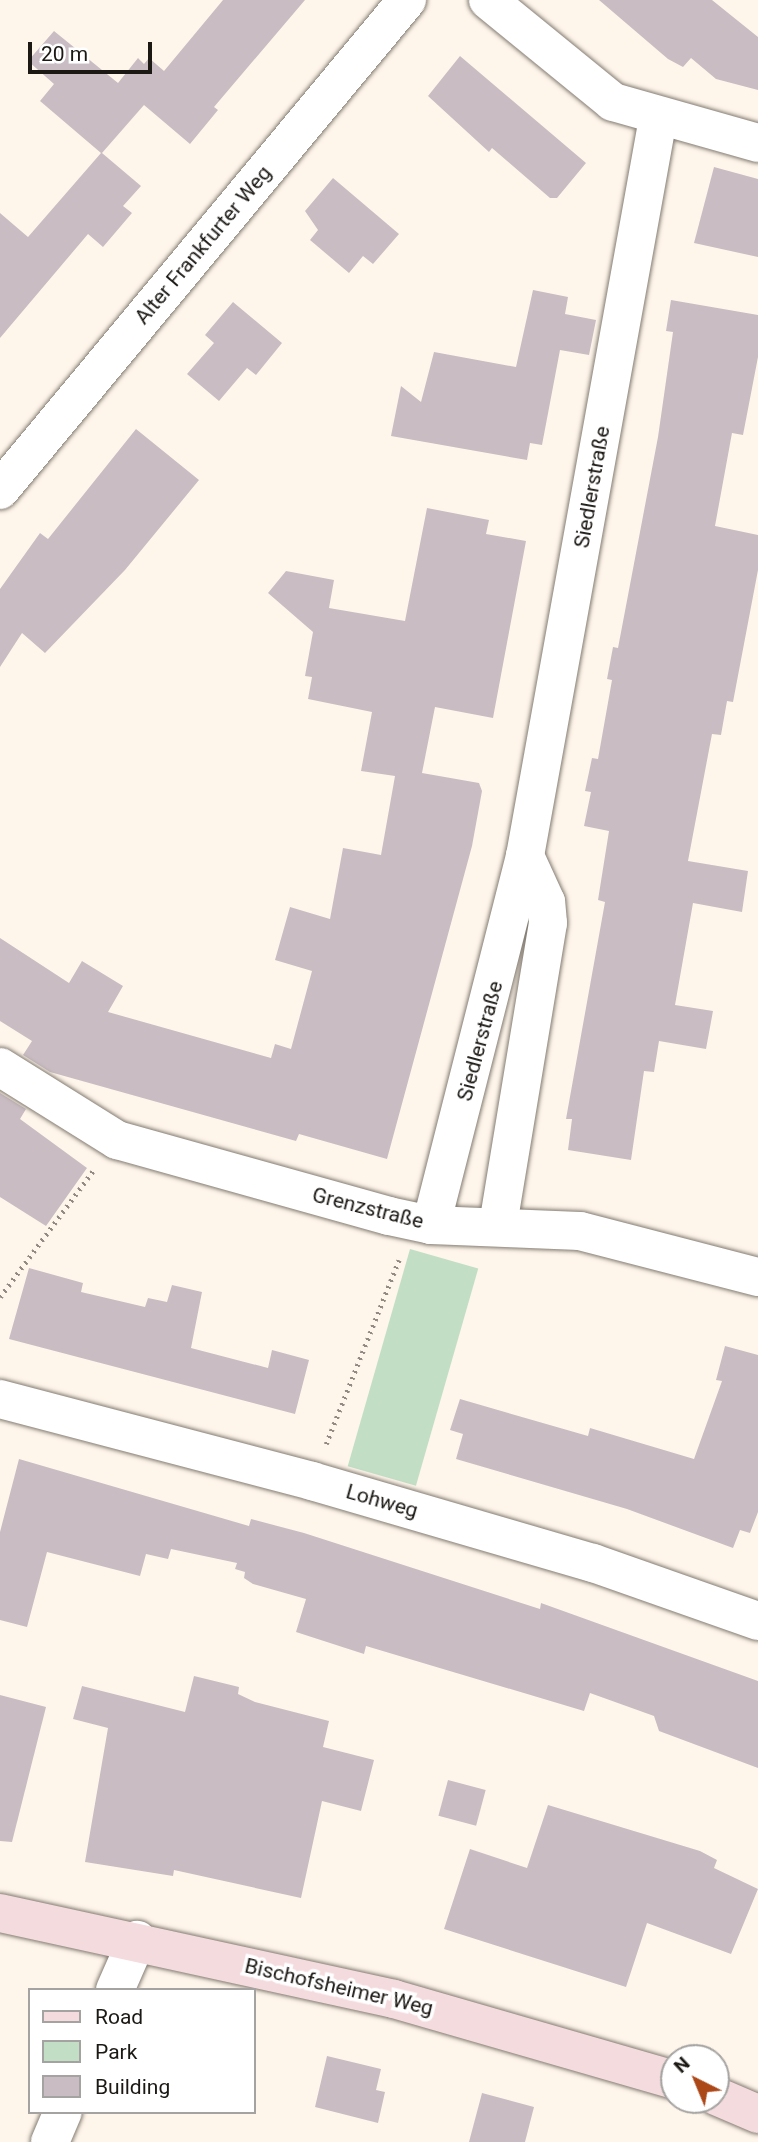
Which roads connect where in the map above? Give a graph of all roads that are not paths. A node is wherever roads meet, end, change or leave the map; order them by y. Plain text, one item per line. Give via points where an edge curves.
1 (407, 0) edge
2 (488, 0) edge
3 (658, 118) junction
4 (758, 143) edge
5 (5, 476) edge
6 (525, 856) junction
7 (0, 1067) edge
8 (422, 1224) junction
9 (498, 1225) junction
10 (758, 1277) edge
11 (0, 1399) edge
12 (758, 1620) edge
13 (0, 1913) edge
14 (136, 1940) junction
15 (116, 1988) edge
16 (660, 2076) edge
17 (730, 2102) edge
18 (62, 2114) edge
19 (758, 2114) edge
20 (50, 2142) edge

1 - 5 street, Alter Frankfurter Weg
2 - 3 street via 613,102
3 - 4 street
3 - 6 street, Siedlerstraße
6 - 8 street, Siedlerstraße
6 - 9 street, Siedlerstraße via 546,902 548,923
7 - 8 street, Grenzstraße via 117,1140
8 - 9 street, Grenzstraße
9 - 10 street, Grenzstraße via 614,1237
11 - 12 street, Lohweg via 312,1481 593,1563
13 - 14 street, Bischofsheimer Weg
14 - 15 street
14 - 16 street, Bischofsheimer Weg via 522,2032
17 - 19 street
18 - 20 street

